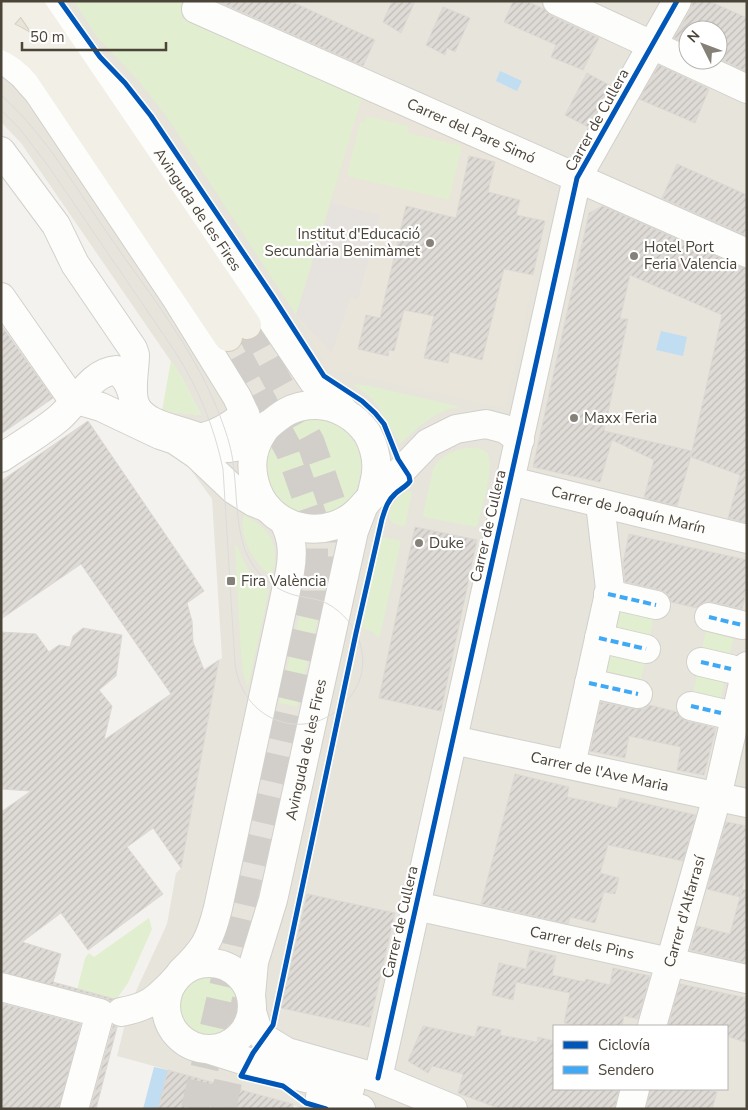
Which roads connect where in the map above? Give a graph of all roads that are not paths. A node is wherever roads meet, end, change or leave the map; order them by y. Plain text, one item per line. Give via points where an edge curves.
1 (16, 1) edge
2 (27, 1) edge
3 (45, 1) edge
4 (558, 1) edge
5 (677, 1) edge
6 (196, 8) dead end
7 (1, 18) edge
8 (1, 34) edge
9 (653, 45) junction
10 (1, 57) edge
11 (747, 89) edge
12 (1, 151) edge
13 (577, 178) junction
14 (747, 253) edge
15 (1, 297) edge
16 (133, 398) junction
17 (77, 400) junction
18 (350, 416) junction
19 (255, 432) junction
20 (520, 440) junction
21 (1, 458) edge
22 (511, 481) junction
23 (367, 501) junction
24 (600, 503) junction
25 (276, 515) junction
26 (747, 539) edge
27 (608, 594) junction
28 (656, 605) dead end
29 (709, 617) dead end
30 (742, 625) dead end
31 (599, 638) junction
32 (646, 649) dead end
33 (701, 662) dead end
34 (739, 667) edge
35 (589, 683) junction
36 (638, 694) dead end
37 (691, 706) dead end
38 (721, 713) dead end
39 (453, 740) junction
40 (571, 766) junction
41 (717, 796) junction
42 (747, 803) edge
43 (416, 906) junction
44 (670, 962) junction
45 (177, 977) junction
46 (747, 979) edge
47 (1, 987) edge
48 (251, 1003) junction
49 (652, 1025) edge
50 (176, 1034) junction
51 (207, 1049) junction
52 (281, 1072) junction
53 (378, 1078) junction
54 (635, 1090) edge
55 (74, 1109) edge
56 (361, 1109) edge
57 (404, 1109) edge
58 (453, 1109) edge
59 (630, 1109) edge

1 - 7 main road
2 - 8 main road, Avinguda de les Fires via 237,331 47,67 18,41
3 - 18 street, Avinguda de les Fires via 84,57 132,112 313,382
4 - 9 street
5 - 9 street, Carrer de Cullera
6 - 13 street, Carrer del Pare Simó
9 - 11 street
9 - 13 street, Carrer de Cullera
10 - 19 street via 38,92 176,298
12 - 16 street via 56,225 75,264 133,349
13 - 14 street, Carrer del Pare Simó
13 - 20 street, Carrer de Cullera
15 - 17 street via 68,393
16 - 17 street via 128,382 117,370 108,371 87,385
16 - 19 street via 147,418 199,438 225,430
17 - 21 street via 58,419
17 - 25 street via 101,407 175,440 197,455 234,490
18 - 19 street via 318,404 301,405 283,412
18 - 23 street via 372,442 376,459 376,476
19 - 25 street via 254,483
20 - 22 street, Carrer de Cullera
20 - 23 street via 505,429 486,424 456,429 428,443
22 - 24 street, Carrer de Joaquín Marín
22 - 39 street, Carrer de Cullera
23 - 25 street via 339,525 322,529 305,529
23 - 48 street, Avinguda de les Fires via 354,532 273,900 254,962
24 - 26 street, Carrer de Joaquín Marín
24 - 27 street
25 - 45 street via 291,538 290,572 212,930 205,948
27 - 28 street
27 - 31 street
29 - 30 street
31 - 32 street
31 - 35 street
33 - 34 street
34 - 41 street, Carrer d'Alfarrasí
35 - 36 street
35 - 40 street
37 - 38 street
39 - 40 street, Carrer de l'Ave Maria
39 - 43 street, Carrer de Cullera
40 - 41 street, Carrer de l'Ave Maria
41 - 42 street, Carrer de l'Ave Maria
41 - 44 street, Carrer d'Alfarrasí
43 - 44 street, Carrer dels Pins
43 - 53 street, Carrer de Cullera
44 - 46 street, Carrer dels Pins
44 - 49 street, Carrer d'Alfarrasí
45 - 48 street via 206,962 220,964 238,974 246,983
45 - 50 street via 167,994 166,1011 168,1022
45 - 50 street via 152,1002 120,1017 151,1021
47 - 55 street via 100,1013
48 - 51 street via 247,1026 236,1040 219,1048
48 - 53 street via 258,1031 287,1052
50 - 51 street via 188,1044
51 - 52 street
52 - 56 street via 314,1096
52 - 57 street via 351,1089
53 - 58 street
54 - 59 street

